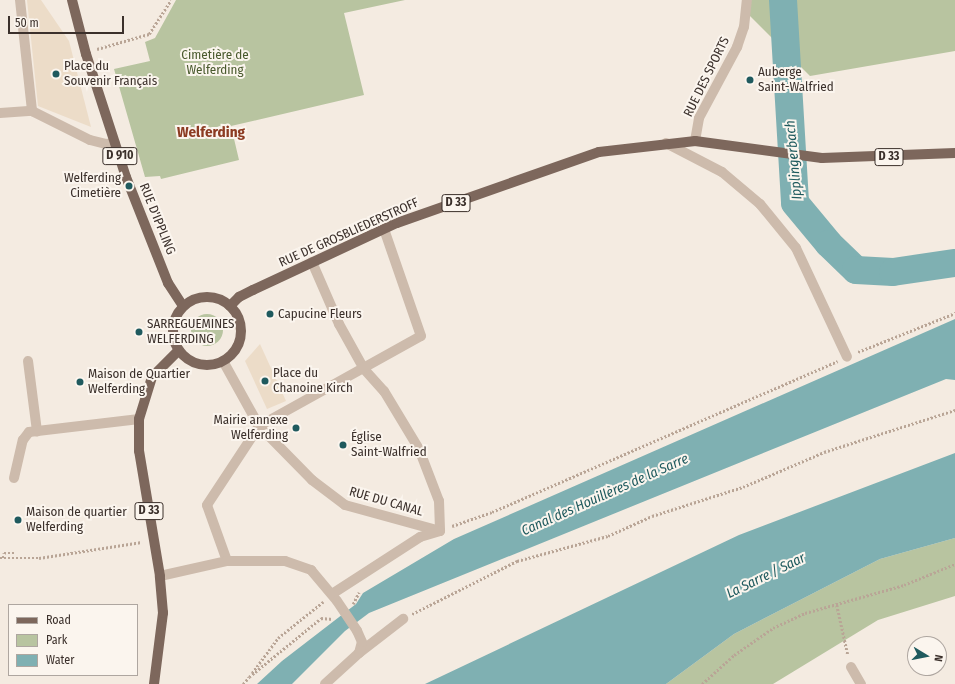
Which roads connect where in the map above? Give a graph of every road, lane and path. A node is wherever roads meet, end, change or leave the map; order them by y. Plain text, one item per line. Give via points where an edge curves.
1 (20, 0) edge
2 (72, 0) edge
3 (171, 0) edge
4 (747, 0) edge
5 (86, 54) junction
6 (32, 111) junction
7 (0, 113) edge
8 (695, 141) junction
9 (115, 143) junction
10 (666, 143) junction
11 (955, 153) edge
12 (384, 229) junction
13 (312, 262) junction
14 (183, 306) junction
15 (230, 306) junction
16 (955, 313) edge
17 (179, 350) junction
18 (847, 357) junction
19 (28, 361) dead end
20 (223, 362) junction
21 (364, 369) junction
22 (955, 410) edge
23 (139, 419) junction
24 (259, 426) junction
25 (37, 431) junction
26 (14, 478) dead end
27 (440, 531) junction
28 (154, 541) junction
29 (16, 553) dead end
30 (2, 558) edge
31 (227, 560) junction
32 (955, 564) edge
33 (160, 576) junction
34 (335, 597) junction
35 (837, 605) junction
36 (403, 619) joint
37 (359, 653) junction
38 (851, 667) joint
39 (154, 684) edge
40 (243, 684) edge
41 (325, 684) edge
42 (702, 684) edge
43 (861, 684) edge

1 - 6 street
2 - 5 main road, RUE D'IPPLING / D 910
3 - 5 path via 149,34 106,45
4 - 8 street, RUE DES SPORTS via 744,27 737,47 699,118
5 - 9 main road, RUE D'IPPLING / D 910
6 - 7 street
6 - 9 street via 90,140 106,144
8 - 10 main road, RUE DE GROSBLIEDERSTROFF / D 33
8 - 11 main road, RUE DE GROSBLIEDERSTROFF / D 33 via 822,158
9 - 14 main road, RUE D'IPPLING / D 910 via 168,283
10 - 12 main road, RUE DE GROSBLIEDERSTROFF / D 33 via 599,152
10 - 18 street via 722,172 760,204 796,248
12 - 13 main road, RUE DE GROSBLIEDERSTROFF / D 33
12 - 21 street via 421,336
13 - 15 main road, RUE DE GROSBLIEDERSTROFF / D 33 via 239,297
13 - 21 street
14 - 15 main road via 195,299 209,296
14 - 17 main road via 173,327
15 - 20 main road via 240,323 241,334 234,352
16 - 18 path
17 - 20 main road via 195,363 206,365
17 - 23 main road, D 33 via 152,377
18 - 27 path via 492,512
19 - 25 street
20 - 24 street
21 - 24 street via 343,377
21 - 27 street via 384,391 420,449 439,501
22 - 36 path via 824,452 744,487 652,516 608,536 517,561
23 - 25 street
23 - 28 main road, D 33 via 139,450
24 - 27 street, RUE DU CANAL via 312,480 345,505
24 - 31 street via 207,505
25 - 26 street via 29,432 23,440
27 - 34 street via 420,537
28 - 30 path via 39,558
28 - 33 main road, D 33
29 - 30 path via 4,553
31 - 33 street
31 - 34 street via 285,560 310,570
32 - 35 path via 904,585
33 - 39 main road, D 33 via 163,614 161,647
34 - 37 street, bridge via 362,642
34 - 40 path via 278,638
35 - 38 path
35 - 42 path via 805,613 773,628 734,655
36 - 37 street
37 - 41 street
38 - 43 street

